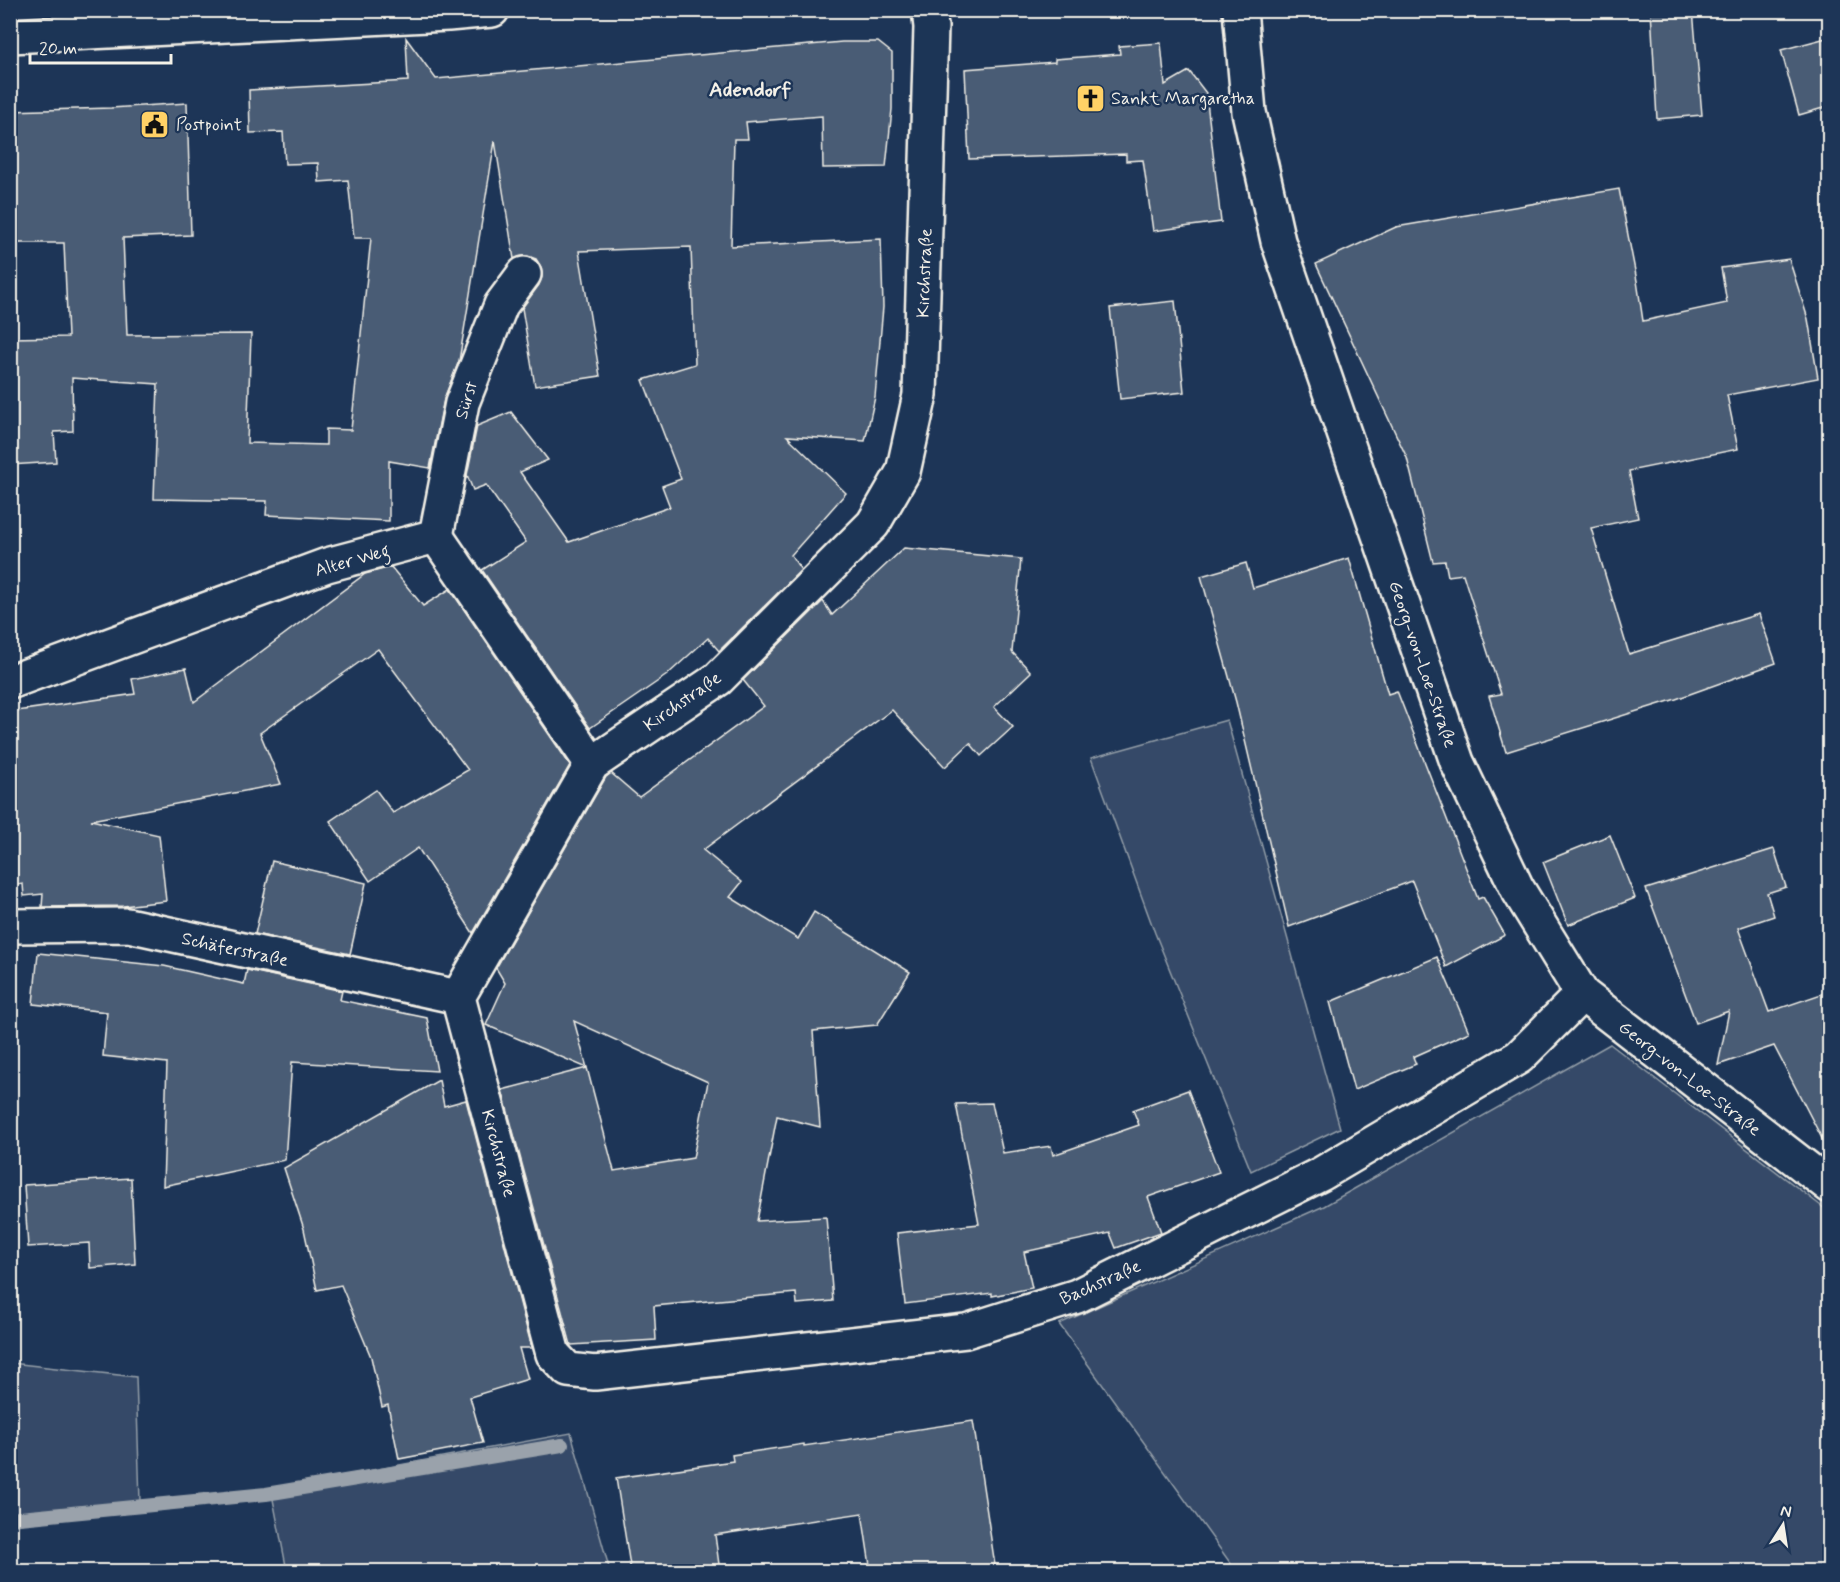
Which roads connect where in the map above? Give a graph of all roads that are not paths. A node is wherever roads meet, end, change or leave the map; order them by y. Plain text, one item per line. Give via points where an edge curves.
1 (492, 10) edge
2 (929, 10) edge
3 (1240, 10) edge
4 (447, 12) edge
5 (10, 36) edge
6 (524, 274) dead end
7 (436, 536) junction
8 (10, 682) edge
9 (592, 764) junction
10 (10, 926) edge
11 (1582, 994) junction
12 (458, 997) junction
13 (1830, 1186) edge
14 (553, 1354) joint

1 - 4 street
2 - 9 street, Kirchstraße via 920,395 903,472 873,524 718,679
3 - 11 street, Georg-von-Loe-Straße via 1249,112 1278,241 1457,762 1517,888
4 - 5 street
6 - 7 street, Sürst via 501,305 462,403
7 - 8 street, Alter Weg via 327,565
7 - 9 street
9 - 12 street, Kirchstraße
10 - 12 street, Schäferstraße via 128,925
11 - 13 street, Georg-von-Loe-Straße
11 - 14 street, Bachstraße via 1519,1057 1321,1174 1077,1296 966,1331 595,1373 568,1370
12 - 14 street, Kirchstraße

